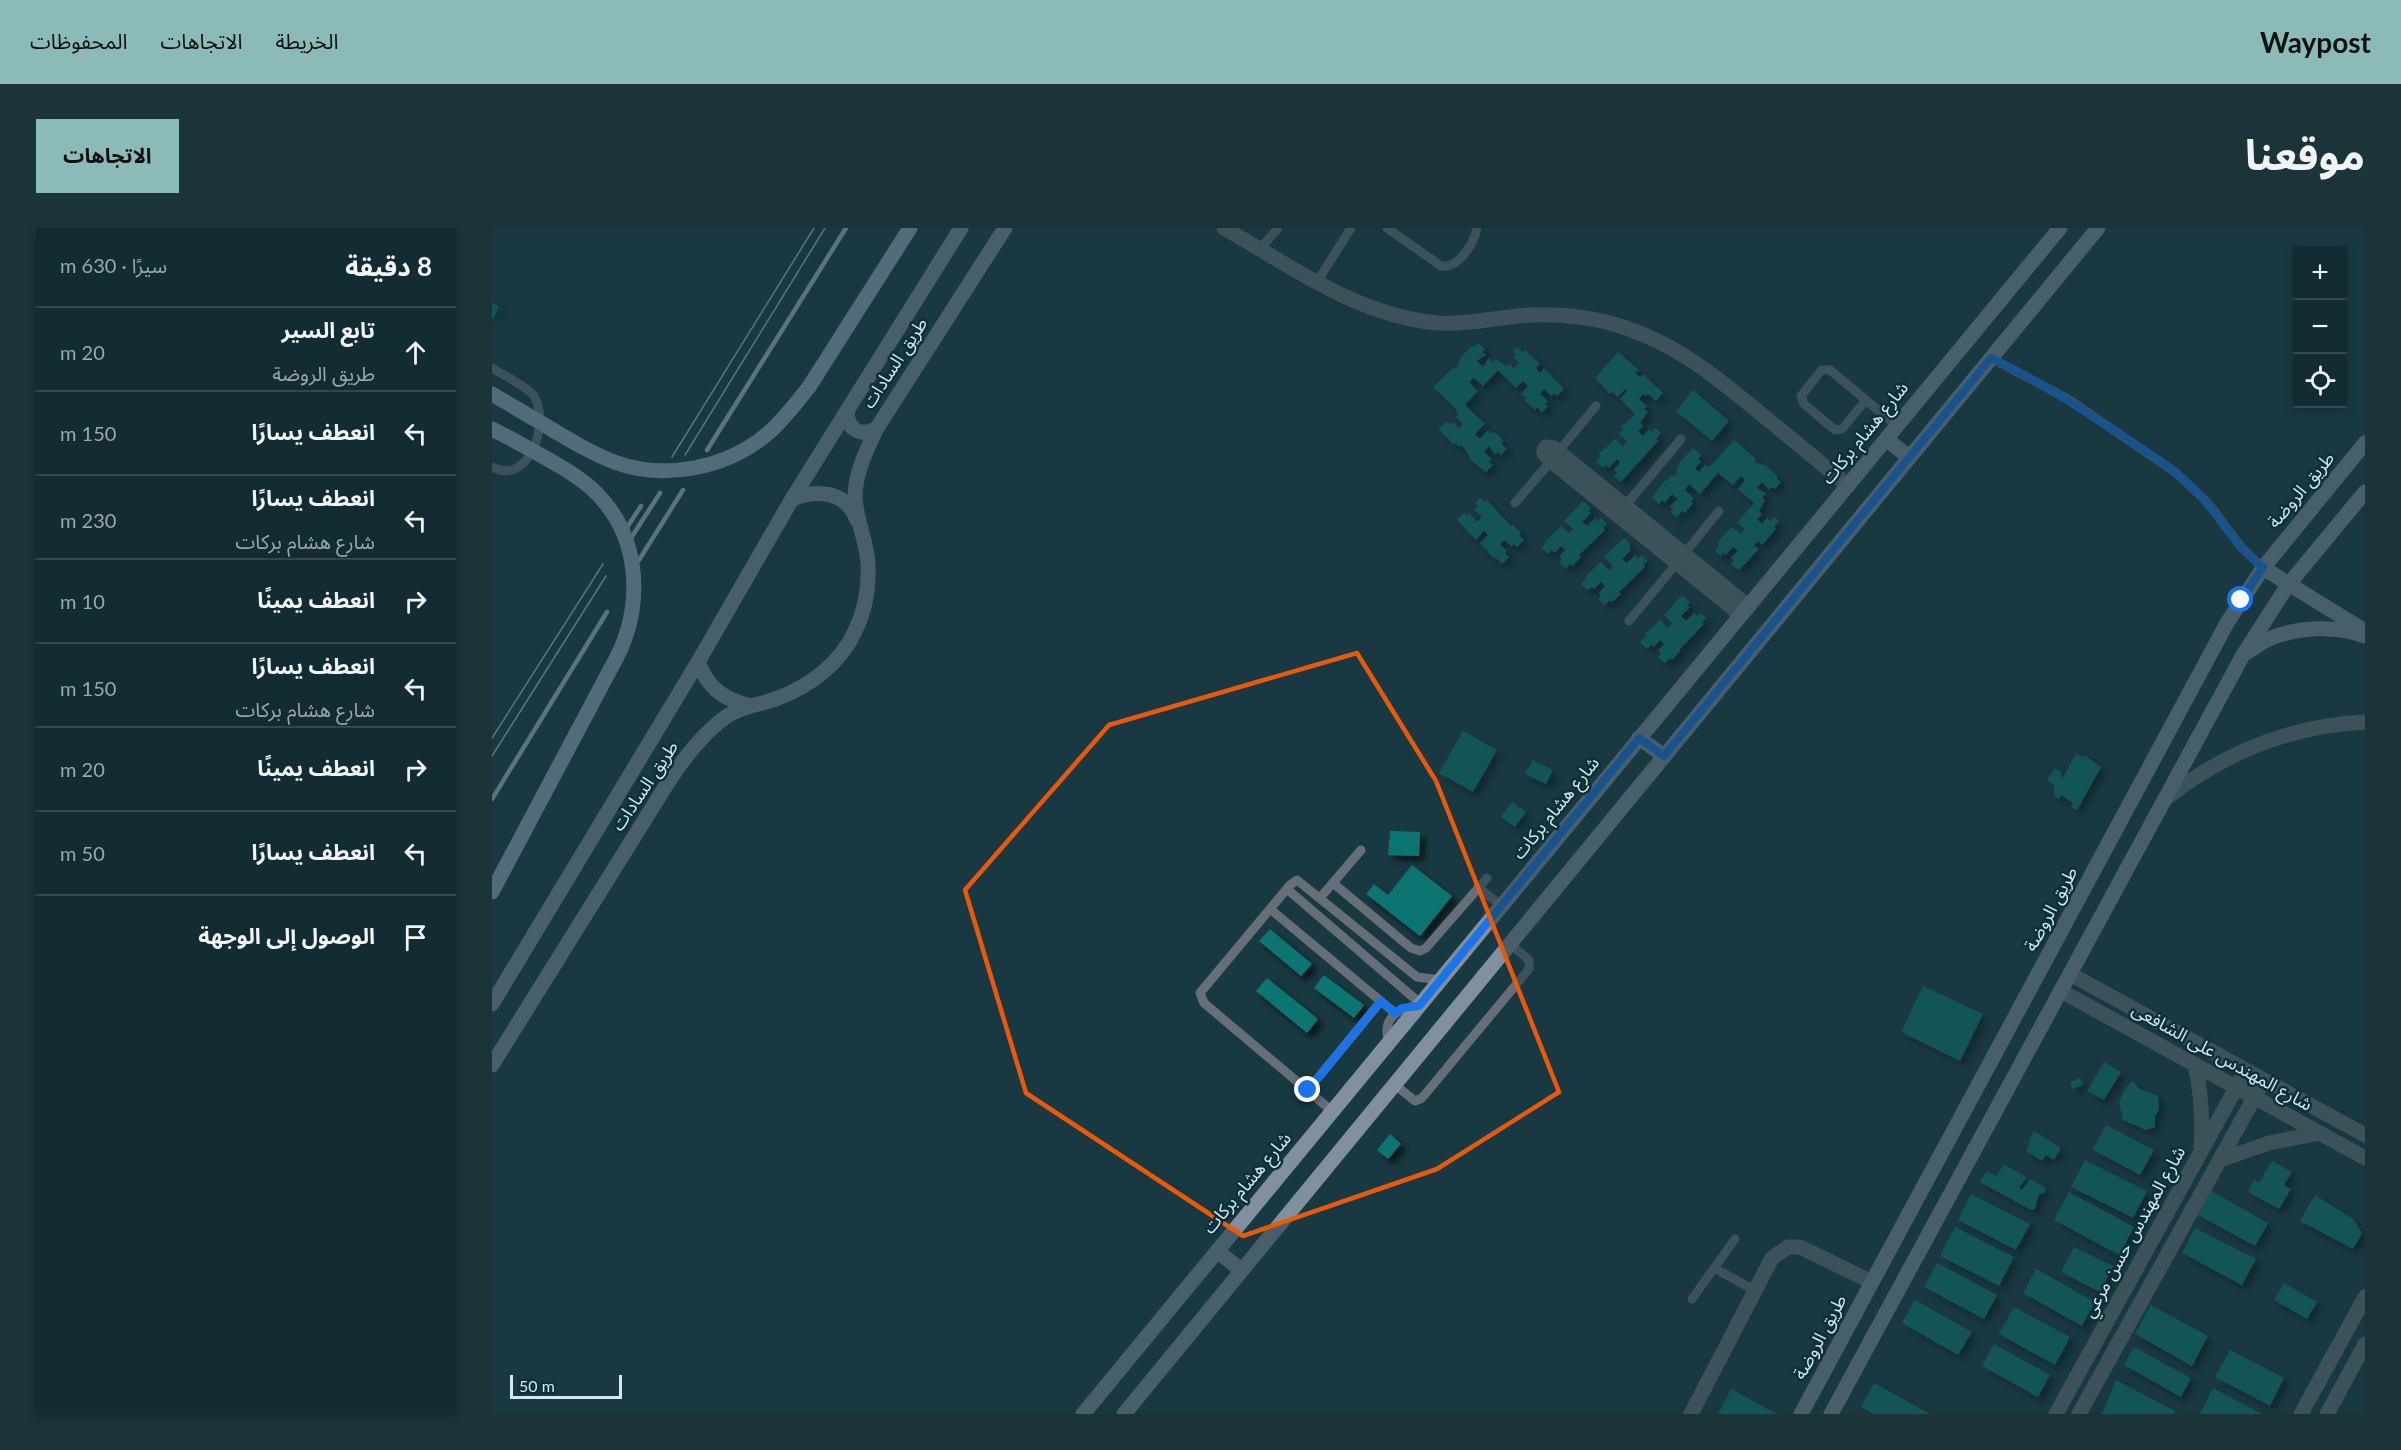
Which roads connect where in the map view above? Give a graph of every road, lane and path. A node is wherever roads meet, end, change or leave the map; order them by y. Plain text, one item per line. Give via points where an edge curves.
1 (910, 228) edge
2 (961, 228) edge
3 (1005, 228) edge
4 (1224, 228) edge
5 (1278, 228) edge
6 (1351, 228) edge
7 (1387, 228) edge
8 (1477, 228) edge
9 (2060, 228) edge
10 (2098, 228) edge
11 (1260, 249) junction
12 (1317, 282) junction
13 (1991, 358) junction
14 (492, 368) edge
15 (492, 394) edge
16 (1866, 400) junction
17 (1596, 406) dead end
18 (847, 414) junction
19 (1897, 426) junction
20 (877, 428) junction
21 (492, 429) edge
22 (1681, 439) dead end
23 (1886, 439) junction
24 (2364, 445) edge
25 (1555, 456) junction
26 (1909, 458) junction
27 (492, 467) edge
28 (1848, 486) junction
29 (2365, 492) edge
30 (792, 499) junction
31 (1515, 503) dead end
32 (1624, 506) junction
33 (1719, 511) dead end
34 (860, 529) junction
35 (1681, 559) junction
36 (2263, 567) junction
37 (2288, 585) junction
38 (1745, 610) junction
39 (1629, 621) dead end
40 (2365, 631) edge
41 (2365, 636) edge
42 (2243, 655) junction
43 (698, 662) junction
44 (747, 705) junction
45 (2365, 722) edge
46 (1639, 738) junction
47 (1664, 756) junction
48 (2164, 800) junction
49 (1361, 850) dead end
50 (1487, 878) dead end
51 (1333, 883) junction
52 (1478, 887) junction
53 (1287, 890) junction
54 (492, 892) edge
55 (1320, 898) junction
56 (1501, 906) junction
57 (1270, 909) junction
58 (1510, 944) junction
59 (2070, 974) junction
60 (1440, 980) junction
61 (2061, 991) junction
62 (1381, 1001) junction
63 (492, 1004) edge
64 (1420, 1005) junction
65 (1395, 1013) junction
66 (1389, 1042) junction
67 (2195, 1064) junction
68 (492, 1065) edge
69 (2246, 1070) junction
70 (2265, 1080) junction
71 (1394, 1084) junction
72 (2236, 1087) junction
73 (1308, 1090) junction
74 (2255, 1097) junction
75 (1332, 1111) junction
76 (2320, 1133) junction
77 (2365, 1135) edge
78 (2201, 1152) junction
79 (2365, 1158) edge
80 (2220, 1160) junction
81 (1929, 1176) junction
82 (1954, 1186) junction
83 (1898, 1235) junction
84 (1735, 1239) dead end
85 (1922, 1247) junction
86 (1217, 1251) junction
87 (1714, 1268) junction
88 (1241, 1270) junction
89 (1872, 1282) junction
90 (1756, 1291) junction
91 (2365, 1297) edge
92 (1692, 1299) dead end
93 (2365, 1344) edge
94 (1083, 1414) edge
95 (1124, 1414) edge
96 (1691, 1414) edge
97 (1801, 1414) edge
98 (1831, 1414) edge
99 (2056, 1414) edge
100 (2079, 1414) edge
101 (2301, 1414) edge
102 (2327, 1414) edge

1 - 15 main road, bridge via 809,387 781,422 727,459 684,470 618,463
2 - 18 street, طريق السادات
3 - 20 street, طريق السادات
4 - 11 street
5 - 11 lane
6 - 12 lane
7 - 8 lane via 1447,267 1457,263
9 - 19 street, شارع هشام بركات
10 - 13 street
11 - 12 street
12 - 28 street via 1355,302 1396,316 1438,323 1528,315 1576,316 1622,326 1666,343 1705,367
13 - 26 street
13 - 36 lane via 2068,399 2175,472 2207,502 2241,547
14 - 27 lane via 533,393 541,422 537,441 521,464 500,471
16 - 16 lane via 1826,369 1801,396 1804,404 1834,430 1842,429
16 - 19 lane
17 - 25 lane
18 - 20 street via 853,429 861,433
18 - 30 street, طريق السادات
19 - 23 street, شارع هشام بركات
20 - 34 street, طريق السادات via 861,462 855,495
21 - 54 main road, bridge via 579,478 615,517 633,566 635,602 627,637
22 - 32 lane
23 - 26 street
23 - 28 street, شارع هشام بركات
24 - 36 street, طريق الروضة
25 - 31 lane
25 - 32 street
25 - 35 street
26 - 47 street
28 - 38 street, شارع هشام بركات
29 - 37 street
30 - 34 street via 808,492 826,493 842,500 854,513
30 - 43 street, طريق السادات
32 - 35 street
33 - 35 lane
34 - 44 street, طريق السادات via 868,563 866,598 855,632 836,661 809,684 777,699
35 - 38 street
35 - 39 lane
36 - 37 street
36 - 81 street, طريق الروضة via 2227,623
37 - 40 street
37 - 42 street
38 - 46 street, شارع هشام بركات
41 - 42 street via 2330,629 2299,630 2269,639
42 - 48 street
43 - 44 street via 704,678 716,691 730,701
43 - 63 street, طريق السادات
44 - 68 street, طريق السادات via 713,728 677,768
45 - 48 street via 2317,727 2253,745 2203,771
46 - 47 street
46 - 56 street, شارع هشام بركات
47 - 58 street
48 - 59 street
49 - 51 lane
50 - 52 lane
51 - 52 lane via 1411,948 1420,951
51 - 55 lane
52 - 56 lane
53 - 55 lane via 1298,880
53 - 57 lane
53 - 64 lane
55 - 60 lane via 1417,976
56 - 60 street, شارع هشام بركات
57 - 62 lane
57 - 73 lane via 1203,989 1201,998
58 - 71 street
58 - 71 lane via 1528,960 1529,969 1419,1101
59 - 61 street
59 - 69 street, شارع المهندس على الشافعى
60 - 64 street, شارع هشام بركات
61 - 67 street, شارع المهندس على الشافعى
61 - 82 street
62 - 65 lane
62 - 73 lane
64 - 65 lane
64 - 66 street, شارع هشام بركات
65 - 66 lane via 1387,1027
66 - 75 street, شارع هشام بركات
67 - 72 street, شارع المهندس على الشافعى
67 - 78 street via 2201,1092
69 - 70 street, شارع المهندس على الشافعى
69 - 72 street, شارع المهندس حسن مرعي
70 - 74 street
70 - 77 street, شارع المهندس على الشافعى
71 - 88 street
72 - 74 street, شارع المهندس على الشافعى
72 - 78 street, شارع المهندس حسن مرعي
73 - 75 lane
74 - 76 street, شارع المهندس على الشافعى
74 - 80 street
75 - 86 street, شارع هشام بركات
76 - 79 street, شارع المهندس على الشافعى
76 - 80 street via 2269,1143
78 - 99 street, شارع المهندس حسن مرعي
80 - 100 street
81 - 82 street via 1938,1188
81 - 83 street, طريق الروضة
82 - 85 street
83 - 85 street via 1913,1235
83 - 89 street, طريق الروضة
84 - 87 lane
85 - 98 street
86 - 88 street
86 - 94 street, شارع هشام بركات
87 - 90 lane
87 - 92 lane
88 - 95 street
89 - 90 street via 1794,1246 1777,1253
89 - 97 street, طريق الروضة
90 - 96 street
91 - 101 street
93 - 102 street

